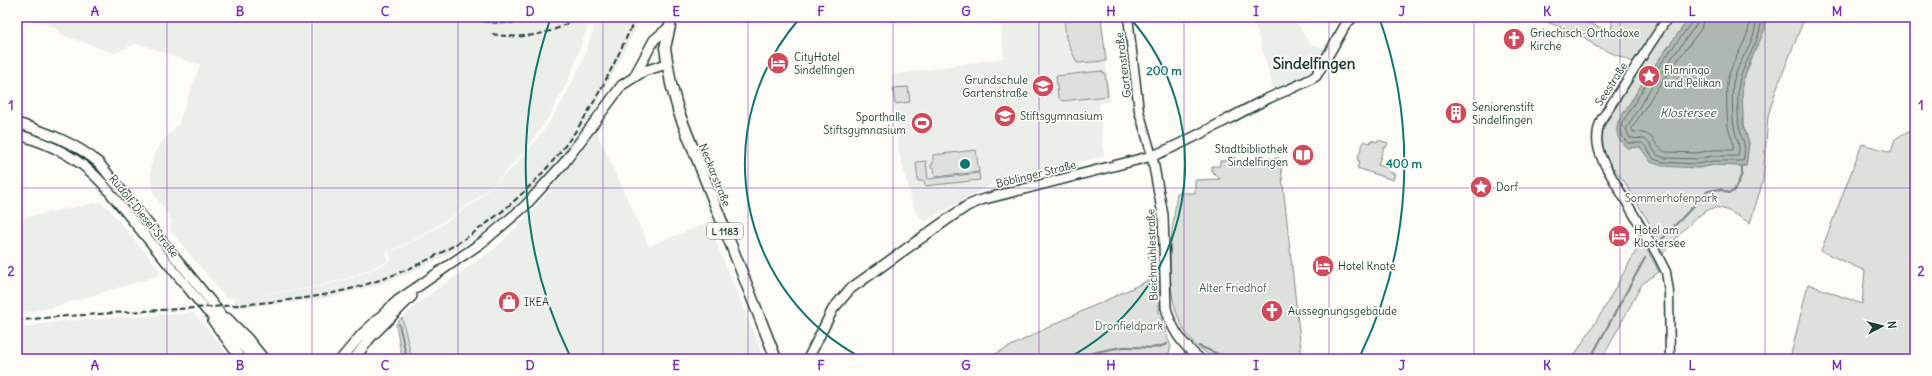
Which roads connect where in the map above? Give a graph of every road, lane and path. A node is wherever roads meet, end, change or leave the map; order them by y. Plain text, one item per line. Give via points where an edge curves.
1 (672, 17) edge
2 (1128, 17) edge
3 (1353, 17) edge
4 (1668, 17) edge
5 (668, 28) junction
6 (667, 64) junction
7 (635, 76) junction
8 (17, 123) edge
9 (17, 134) edge
10 (1152, 156) junction
11 (424, 283) junction
12 (217, 309) junction
13 (206, 310) junction
14 (236, 338) junction
15 (771, 348) junction
16 (241, 359) edge
17 (254, 359) edge
18 (264, 359) edge
19 (341, 359) edge
20 (354, 359) edge
21 (771, 359) edge
22 (776, 359) edge
23 (808, 359) edge
24 (1200, 359) edge
25 (1670, 359) edge

1 - 5 main road, L 1183
2 - 10 street, Gartenstraße via 1139,111
3 - 10 main road, Böblinger Straße via 1342,30 1316,76
4 - 25 street, Seestraße via 1601,120 1597,133 1598,147 1606,167 1666,272 1669,292
5 - 6 main road, L 1183 via 665,44
5 - 7 main road via 654,40
6 - 7 main road via 650,68
6 - 15 main road, Neckarstraße / L 1183 via 683,126
7 - 11 main road via 620,88 564,163 525,206 484,241
8 - 12 main road, Rudolf-Diesel-Straße via 68,142 95,160
9 - 13 main road, Rudolf-Diesel-Straße via 62,152 86,166
10 - 23 main road, Böblinger Straße via 981,200 967,206 893,256 850,289 833,309
10 - 24 main road, Bleichmühlestraße via 1164,215 1166,308 1174,330 1187,348
11 - 19 main road via 397,301 362,334
11 - 20 main road via 371,337
12 - 14 main road, Rudolf-Diesel-Straße
12 - 18 main road, Rudolf-Diesel-Straße via 242,332
13 - 14 main road, Rudolf-Diesel-Straße
13 - 16 main road
14 - 17 main road, Rudolf-Diesel-Straße
15 - 21 main road
15 - 22 main road, Neckarstraße / L 1183

